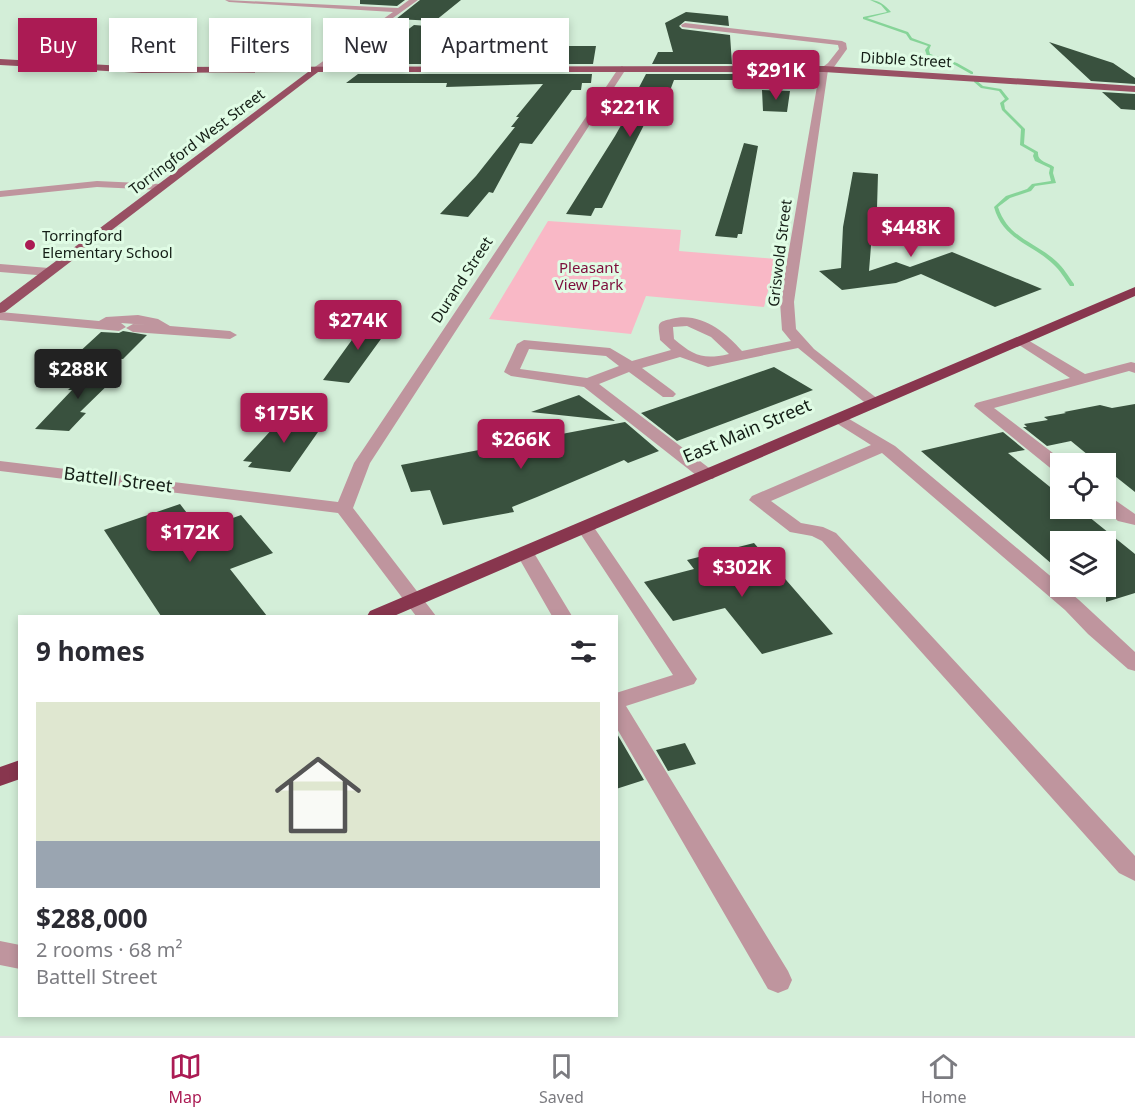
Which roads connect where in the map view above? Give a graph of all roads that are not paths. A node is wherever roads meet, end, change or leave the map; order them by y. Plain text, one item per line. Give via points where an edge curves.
1 (229, 0) edge
2 (414, 0) edge
3 (400, 10) junction
4 (685, 25) dead end
5 (0, 62) edge
6 (622, 69) junction
7 (824, 69) junction
8 (315, 71) junction
9 (1135, 89) edge
10 (161, 187) junction
11 (0, 194) edge
12 (0, 268) edge
13 (49, 272) junction
14 (1135, 291) edge
15 (0, 309) edge
16 (0, 316) edge
17 (84, 324) junction
18 (166, 330) junction
19 (230, 335) dead end
20 (1021, 340) junction
21 (801, 343) junction
22 (681, 352) junction
23 (738, 356) junction
24 (629, 367) junction
25 (1135, 369) edge
26 (1084, 380) junction
27 (588, 383) junction
28 (668, 394) dead end
29 (875, 403) junction
30 (839, 418) junction
31 (883, 446) junction
32 (1050, 459) edge
33 (0, 466) edge
34 (706, 475) junction
35 (344, 508) junction
36 (1116, 510) edge
37 (1135, 520) edge
38 (585, 527) junction
39 (525, 553) junction
40 (419, 609) edge
41 (383, 615) edge
42 (561, 615) edge
43 (1135, 664) edge
44 (618, 700) edge
45 (618, 710) edge
46 (18, 770) edge
47 (0, 777) edge
48 (1135, 870) edge
49 (0, 953) edge
50 (18, 957) edge
51 (778, 980) dead end

1 - 3 street
2 - 3 street, Torringford West Street
3 - 8 street, Torringford West Street
4 - 7 street via 842,43 843,49
5 - 8 main road, Dibble Street via 142,70
6 - 7 main road, Dibble Street
6 - 8 main road, Dibble Street
6 - 35 street, Durand Street via 362,463
7 - 9 main road, Dibble Street
7 - 21 street, Griswold Street via 787,302 789,330
8 - 10 main road, Torringford West Street
10 - 11 street via 97,184
10 - 13 main road, Torringford West Street
12 - 13 street
13 - 15 main road, Torringford West Street
14 - 20 highway, East Main Street
16 - 17 street
17 - 18 street
17 - 18 street via 137,319 159,323
18 - 19 street
20 - 26 street
20 - 29 highway, East Main Street
21 - 23 street
21 - 29 street, Griswold Street
22 - 23 street via 708,363
22 - 23 street via 668,340 666,325 676,320 718,333
22 - 24 street
24 - 27 street
24 - 27 street via 610,352 524,344 511,372
24 - 28 street
25 - 26 street via 1131,366
26 - 32 street via 982,406
27 - 34 street
29 - 30 highway, East Main Street
30 - 31 street
30 - 34 highway, East Main Street
31 - 43 street via 1072,605
31 - 48 street via 758,500 796,528 829,537
33 - 35 street, Battell Street
34 - 38 highway, East Main Street
35 - 40 street
36 - 37 street
38 - 39 highway, East Main Street
38 - 44 street via 686,679
39 - 40 highway, East Main Street
39 - 42 street
40 - 41 highway, East Main Street
45 - 51 street
46 - 47 highway
49 - 50 street

